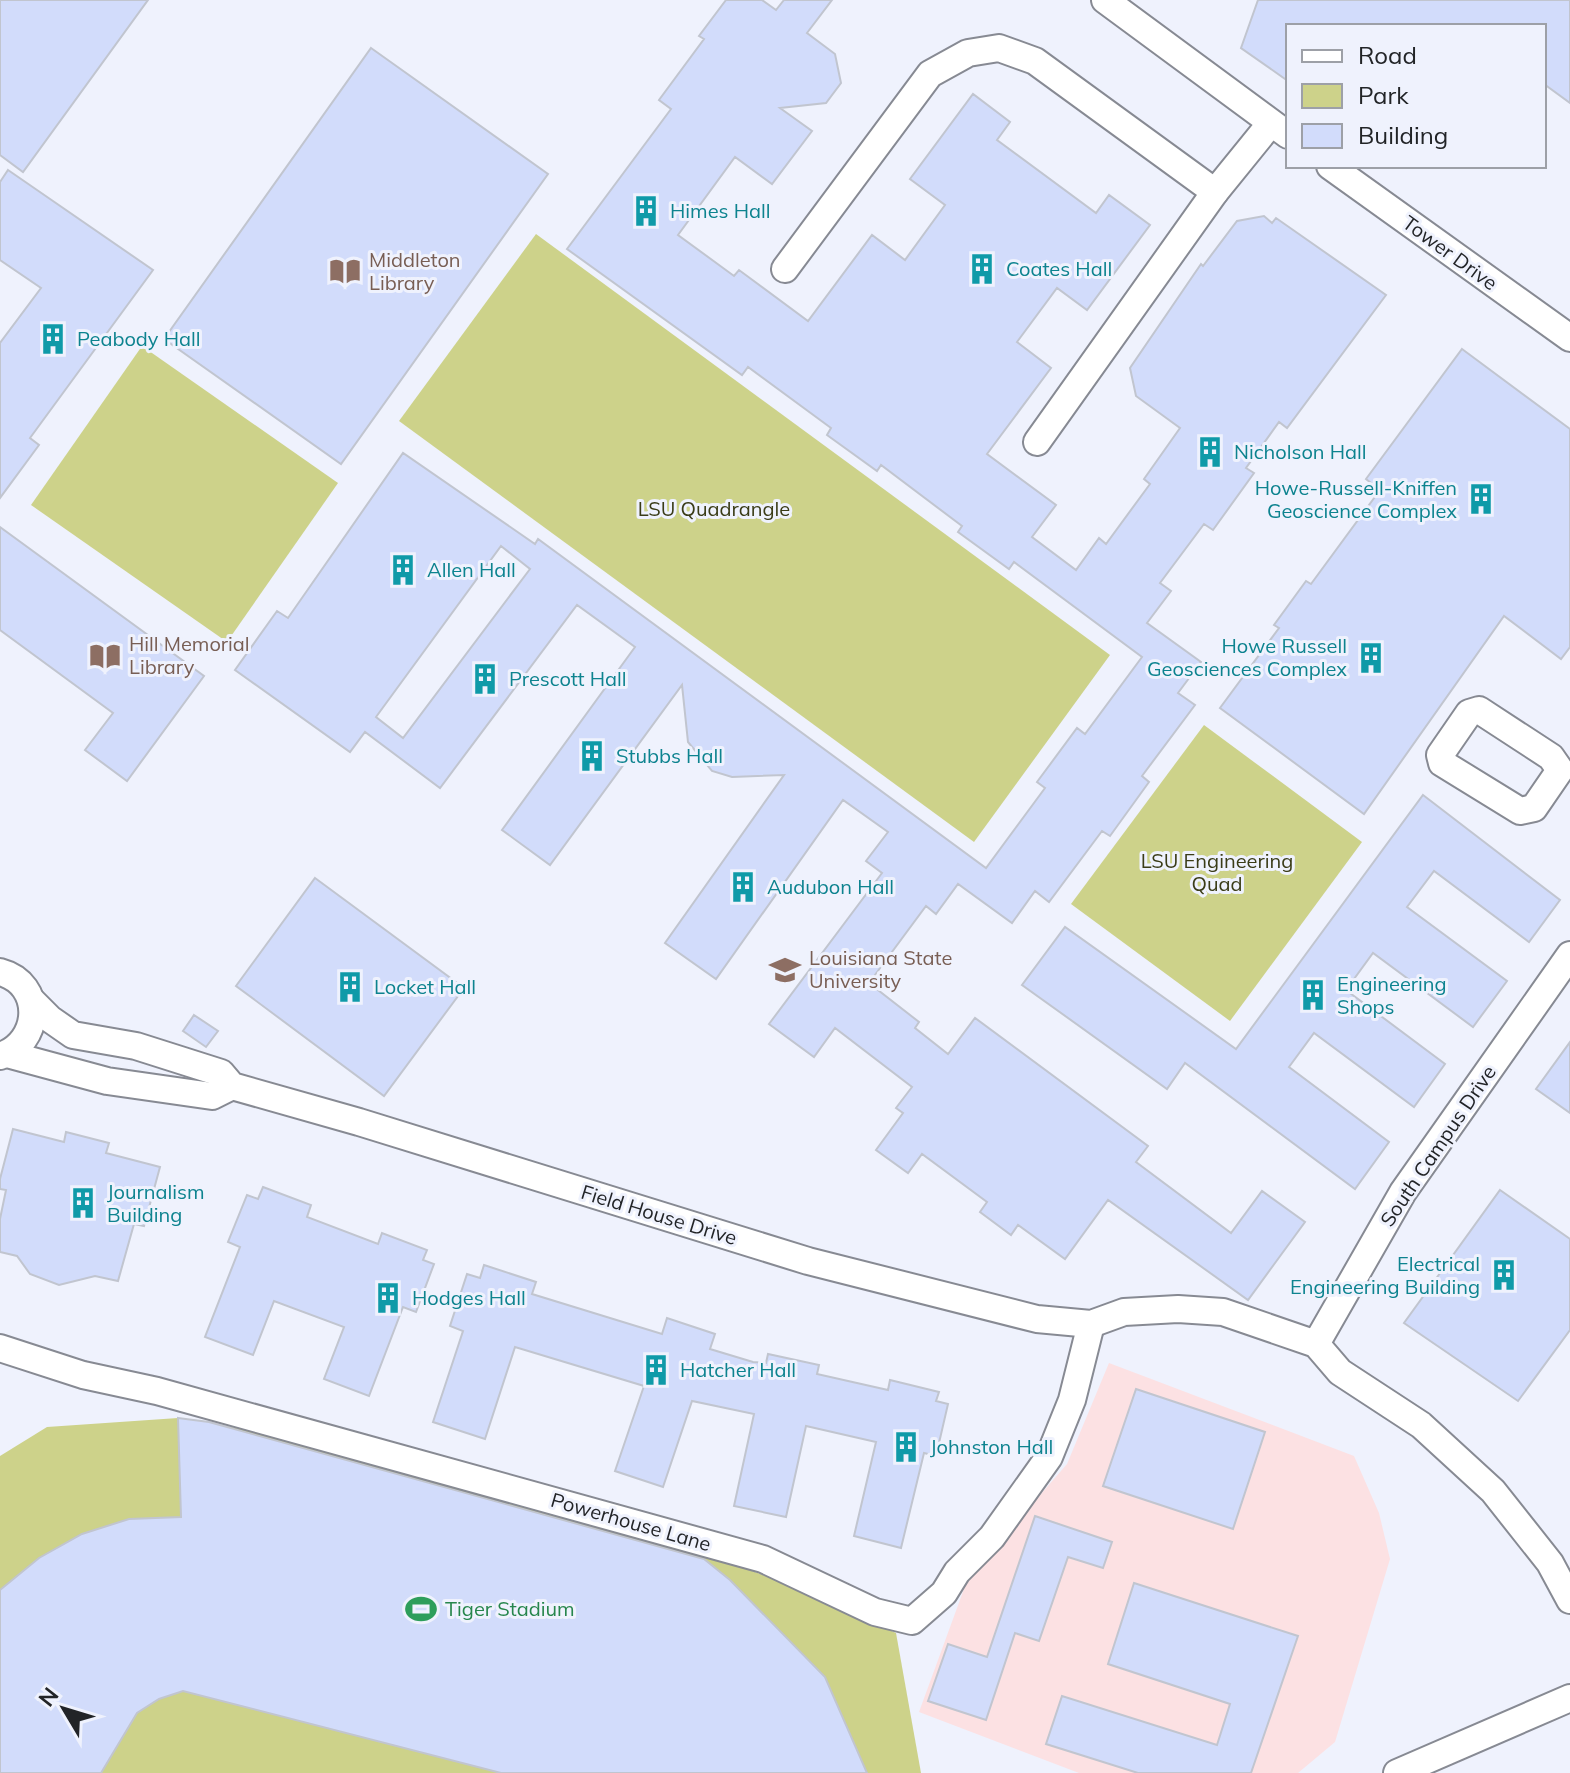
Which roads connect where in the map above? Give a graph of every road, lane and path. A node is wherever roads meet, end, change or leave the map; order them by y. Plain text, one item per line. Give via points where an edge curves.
1 (1105, 0) edge
2 (1279, 129) edge
3 (1333, 168) edge
4 (1215, 192) junction
5 (785, 269) dead end
6 (1570, 338) edge
7 (1037, 442) dead end
8 (1570, 955) edge
9 (0, 972) edge
10 (31, 1000) junction
11 (4, 1055) edge
12 (232, 1086) junction
13 (1091, 1324) junction
14 (1316, 1344) junction
15 (0, 1348) edge
16 (1570, 1600) edge
17 (1570, 1698) edge
18 (1397, 1773) edge

1 - 2 street
2 - 4 street
3 - 6 street, Tower Drive
4 - 5 street via 1035,61 999,48 968,53 930,74
4 - 7 street
8 - 14 street, South Campus Drive via 1403,1192
9 - 10 street, Field House Drive via 16,979
10 - 11 street via 31,1027 22,1043
10 - 12 street, Field House Drive via 73,1035 136,1046 221,1073
11 - 12 street, Field House Drive via 122,1083 212,1096
12 - 13 street, Field House Drive via 808,1261 1046,1322
13 - 14 street via 1124,1312 1223,1312
13 - 15 street, Powerhouse Lane via 1072,1400 1049,1457 992,1537 912,1621 875,1612 763,1559
14 - 16 street via 1340,1372 1421,1425 1493,1491 1550,1563
17 - 18 street

